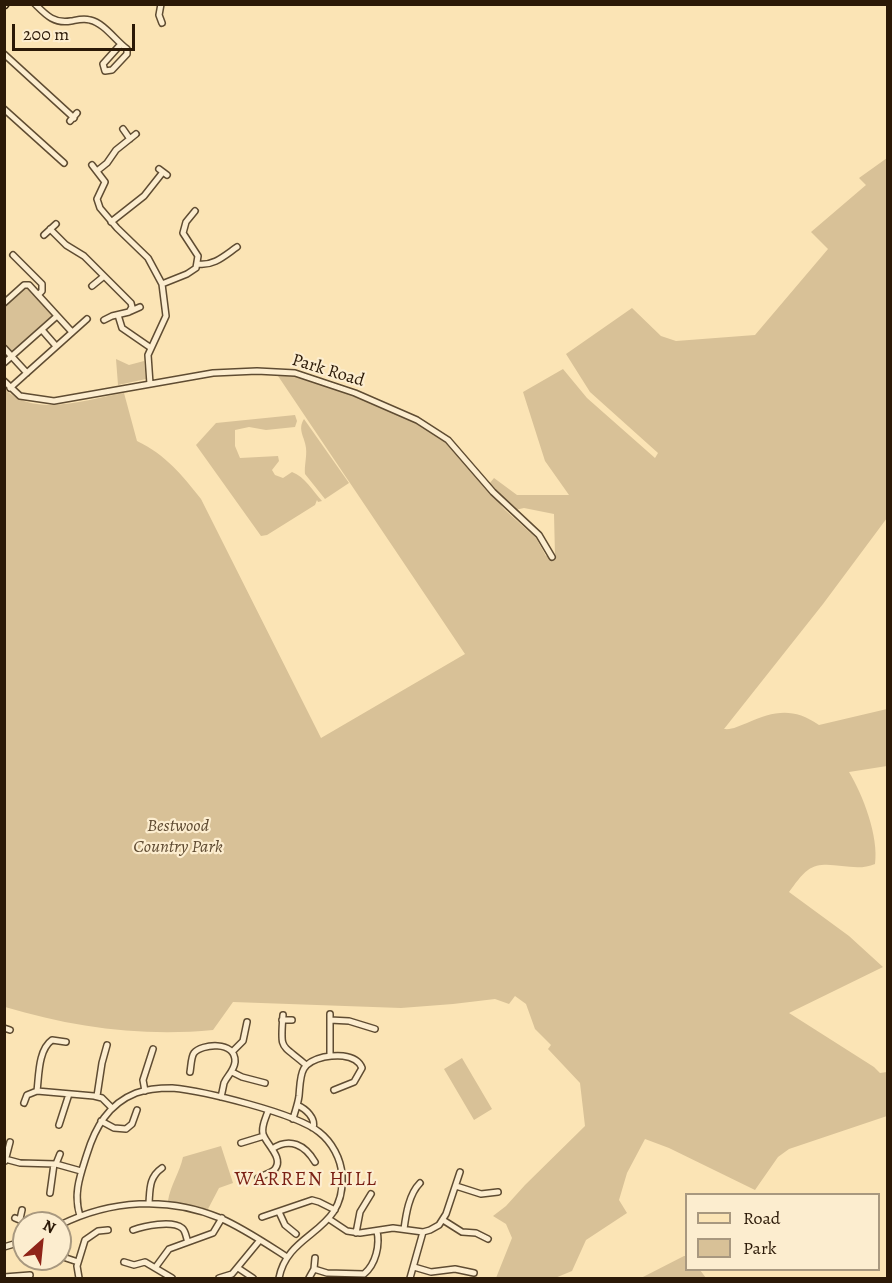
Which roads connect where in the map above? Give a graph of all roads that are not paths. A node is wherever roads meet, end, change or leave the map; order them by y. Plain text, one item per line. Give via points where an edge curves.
1 (34, 4) edge
2 (161, 4) edge
3 (162, 23) dead end
4 (121, 44) junction
5 (4, 54) edge
6 (4, 109) edge
7 (74, 117) dead end
8 (123, 129) dead end
9 (136, 134) dead end
10 (130, 139) junction
11 (64, 163) dead end
12 (92, 165) dead end
13 (97, 171) junction
14 (163, 172) dead end
15 (191, 213) dead end
16 (111, 222) junction
17 (56, 224) dead end
18 (50, 230) junction
19 (44, 235) dead end
20 (237, 247) dead end
21 (13, 255) dead end
22 (198, 264) junction
23 (103, 277) junction
24 (162, 284) junction
25 (92, 286) dead end
26 (38, 295) junction
27 (4, 303) edge
28 (140, 307) dead end
29 (131, 310) junction
30 (118, 315) junction
31 (57, 316) junction
32 (87, 319) dead end
33 (104, 320) dead end
34 (42, 330) junction
35 (72, 332) junction
36 (56, 346) junction
37 (4, 348) edge
38 (151, 348) junction
39 (12, 356) junction
40 (4, 363) edge
41 (27, 373) junction
42 (4, 381) edge
43 (150, 384) junction
44 (10, 388) junction
45 (552, 557) dead end
46 (292, 1020) dead end
47 (245, 1024) dead end
48 (372, 1026) dead end
49 (62, 1042) dead end
50 (104, 1047) dead end
51 (36, 1048) dead end
52 (44, 1051) junction
53 (232, 1052) junction
54 (159, 1056) dead end
55 (330, 1056) junction
56 (306, 1065) junction
57 (92, 1066) dead end
58 (188, 1068) dead end
59 (101, 1069) junction
60 (231, 1072) junction
61 (262, 1084) dead end
62 (144, 1090) junction
63 (37, 1091) junction
64 (337, 1091) dead end
65 (69, 1094) junction
66 (97, 1096) junction
67 (17, 1097) dead end
68 (221, 1097) junction
69 (297, 1105) junction
70 (112, 1108) junction
71 (268, 1110) junction
72 (143, 1117) dead end
73 (293, 1119) junction
74 (101, 1121) junction
75 (69, 1122) dead end
76 (313, 1128) junction
77 (264, 1136) junction
78 (243, 1140) dead end
79 (8, 1143) edge
80 (272, 1149) junction
81 (60, 1154) dead end
82 (5, 1161) edge
83 (314, 1162) dead end
84 (55, 1164) junction
85 (159, 1168) dead end
86 (81, 1171) junction
87 (460, 1173) dead end
88 (256, 1179) dead end
89 (417, 1184) dead end
90 (456, 1186) junction
91 (494, 1190) dead end
92 (49, 1193) dead end
93 (370, 1198) dead end
94 (150, 1203) junction
95 (335, 1210) junction
96 (279, 1212) junction
97 (265, 1215) dead end
98 (80, 1216) junction
99 (222, 1218) junction
100 (329, 1219) junction
101 (72, 1220) edge
102 (443, 1220) junction
103 (137, 1226) dead end
104 (404, 1228) junction
105 (108, 1230) dead end
106 (377, 1231) junction
107 (423, 1232) junction
108 (356, 1233) junction
109 (292, 1234) dead end
110 (486, 1235) dead end
111 (260, 1240) junction
112 (188, 1242) junction
113 (287, 1257) junction
114 (315, 1258) dead end
115 (72, 1260) edge
116 (78, 1262) junction
117 (128, 1262) dead end
118 (414, 1267) junction
119 (155, 1268) junction
120 (238, 1268) junction
121 (314, 1269) junction
122 (456, 1269) junction
123 (214, 1271) dead end
124 (472, 1271) dead end
125 (27, 1276) edge
126 (254, 1276) edge
127 (4, 1277) edge
128 (79, 1278) edge
129 (171, 1278) edge
130 (218, 1278) edge
131 (279, 1278) edge
132 (309, 1278) edge
133 (410, 1278) edge
134 (455, 1278) edge

1 - 4 street via 57,21 96,22
2 - 3 street via 156,15
4 - 4 street via 127,48 127,54 112,70 105,71 103,64
5 - 7 street
6 - 11 street
8 - 10 street
9 - 10 street
10 - 13 street
12 - 13 street
13 - 16 street via 105,182 97,204
14 - 16 street via 144,196
15 - 22 street via 183,233 198,256
16 - 24 street via 148,258
17 - 18 street
18 - 19 street
18 - 23 street via 84,256
20 - 22 street via 213,263
21 - 26 street via 42,284
22 - 24 street via 193,272
23 - 25 street
23 - 29 street via 130,303
24 - 38 street via 165,319
26 - 27 street via 27,285
26 - 31 street
28 - 29 street
29 - 30 street
30 - 33 street
30 - 38 street via 122,328 136,342
31 - 34 street
31 - 35 street
32 - 35 street
34 - 36 street
34 - 39 street
35 - 36 street
36 - 41 street
37 - 39 street
38 - 43 street via 147,361
39 - 40 street
39 - 41 street
41 - 44 street
42 - 44 street, Park Road
43 - 44 street, Park Road via 54,401 20,396
43 - 45 street, Park Road via 213,373 278,371 355,393 417,420 448,440 493,492 539,535
46 - 56 street via 282,1017 282,1041
47 - 53 street via 241,1044
48 - 55 street via 330,1017
49 - 52 street via 50,1041
50 - 59 street
51 - 52 street
52 - 63 street
53 - 58 street via 218,1046 194,1049
53 - 60 street via 235,1061
54 - 62 street via 153,1051
55 - 56 street
55 - 64 street via 346,1056 363,1064 354,1082
56 - 69 street via 301,1073
57 - 59 street
59 - 66 street
60 - 61 street
60 - 68 street
62 - 68 street via 174,1089
62 - 70 street
63 - 65 street
63 - 67 street via 24,1101
65 - 66 street
65 - 75 street via 60,1122
66 - 70 street
68 - 71 street
69 - 73 street
69 - 76 street via 314,1120
70 - 74 street
71 - 73 street
71 - 77 street
72 - 74 street via 136,1112 132,1124 124,1130
73 - 76 street
74 - 86 street
76 - 95 street via 330,1144 340,1163 342,1188
77 - 78 street
77 - 80 street
79 - 82 street
80 - 83 street via 286,1143 298,1144
80 - 88 street via 278,1171
81 - 84 street
82 - 84 street
84 - 86 street
84 - 92 street
85 - 94 street via 150,1182
86 - 98 street via 76,1197
87 - 90 street
89 - 104 street
90 - 91 street via 481,1194
90 - 102 street
93 - 108 street via 360,1212
94 - 98 street via 115,1206
94 - 99 street via 190,1208
95 - 96 street via 312,1200
95 - 100 street
96 - 97 street
96 - 109 street
98 - 101 street
99 - 111 street
99 - 112 street via 213,1233
100 - 108 street
100 - 113 street
102 - 107 street via 434,1229
102 - 110 street via 462,1232
103 - 112 street via 180,1227
104 - 106 street
104 - 107 street
105 - 116 street via 86,1238
106 - 108 street
106 - 121 street via 377,1248 366,1273
107 - 118 street
111 - 113 street
111 - 120 street
112 - 119 street via 169,1249
113 - 131 street
114 - 121 street
115 - 116 street
116 - 128 street
117 - 119 street via 145,1262
118 - 122 street via 431,1272
118 - 133 street
119 - 129 street
120 - 126 street
120 - 130 street via 229,1276
121 - 132 street
122 - 124 street
122 - 134 street
123 - 130 street
125 - 127 street

